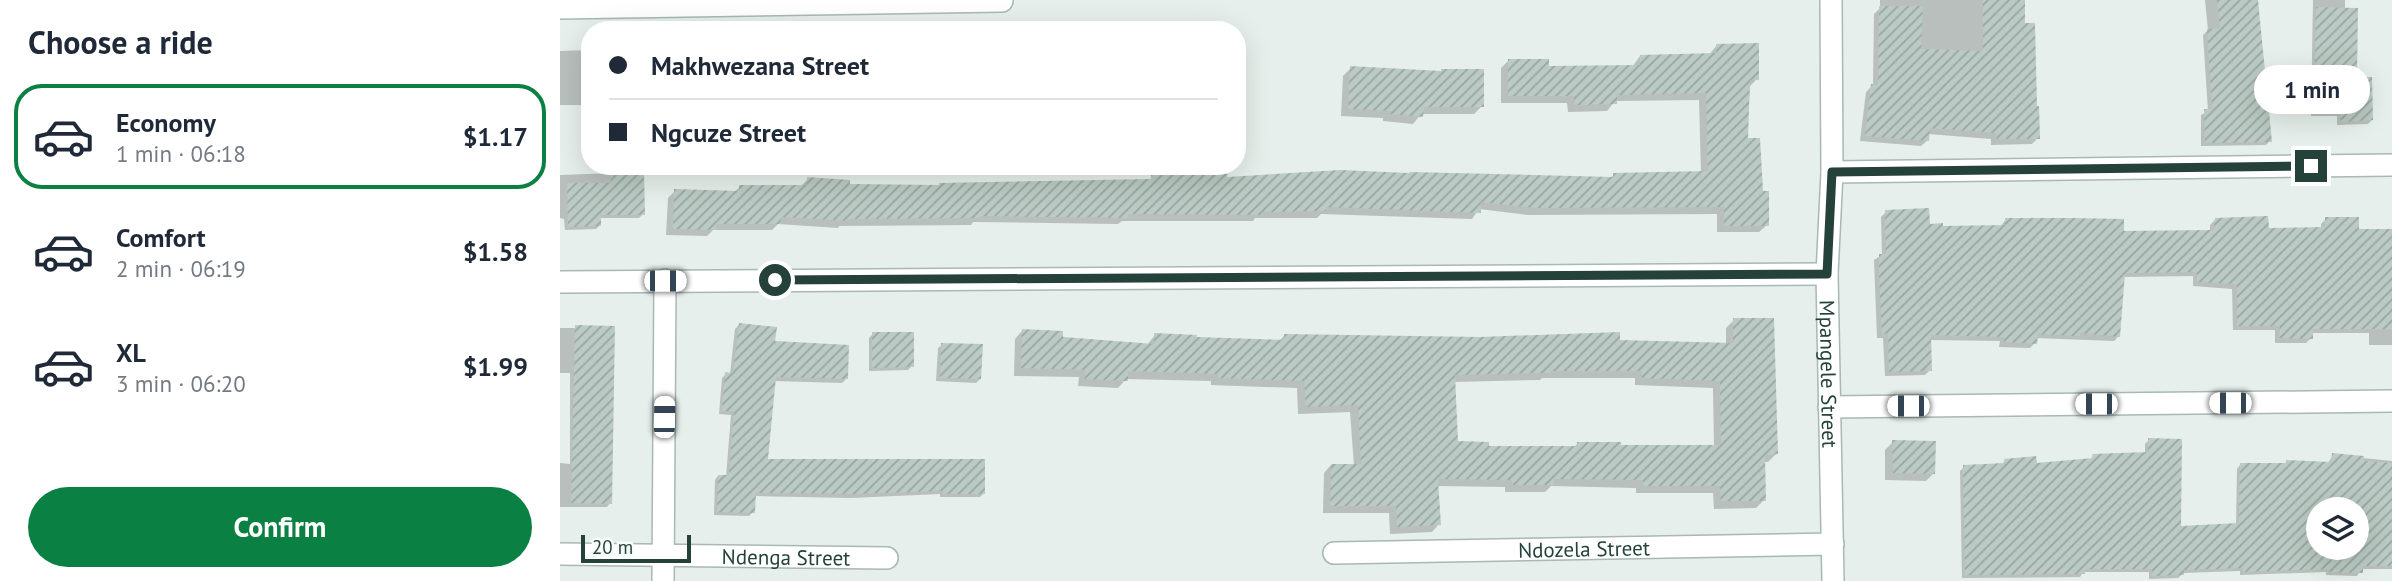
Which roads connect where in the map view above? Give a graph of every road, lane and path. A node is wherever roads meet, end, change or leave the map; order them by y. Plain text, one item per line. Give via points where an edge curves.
1 (1831, 0) edge
2 (1002, 1) edge
3 (664, 3) edge
4 (560, 8) edge
5 (2392, 165) edge
6 (1832, 172) junction
7 (1827, 274) junction
8 (665, 281) junction
9 (560, 282) edge
10 (2392, 401) edge
11 (1829, 407) junction
12 (1833, 544) junction
13 (1334, 553) dead end
14 (560, 554) edge
15 (663, 554) junction
16 (887, 558) dead end
17 (663, 581) edge
18 (1833, 581) edge

1 - 6 street, Mpangele Street
2 - 3 street
3 - 4 street
5 - 6 street
6 - 7 street, Mpangele Street
7 - 8 street
7 - 11 street, Mpangele Street
8 - 9 street
8 - 15 street
10 - 11 street
11 - 12 street, Mpangele Street
12 - 13 street, Ndozela Street
12 - 18 street, Mpangele Street
14 - 15 street, Ndenga Street
15 - 16 street, Ndenga Street
15 - 17 street

